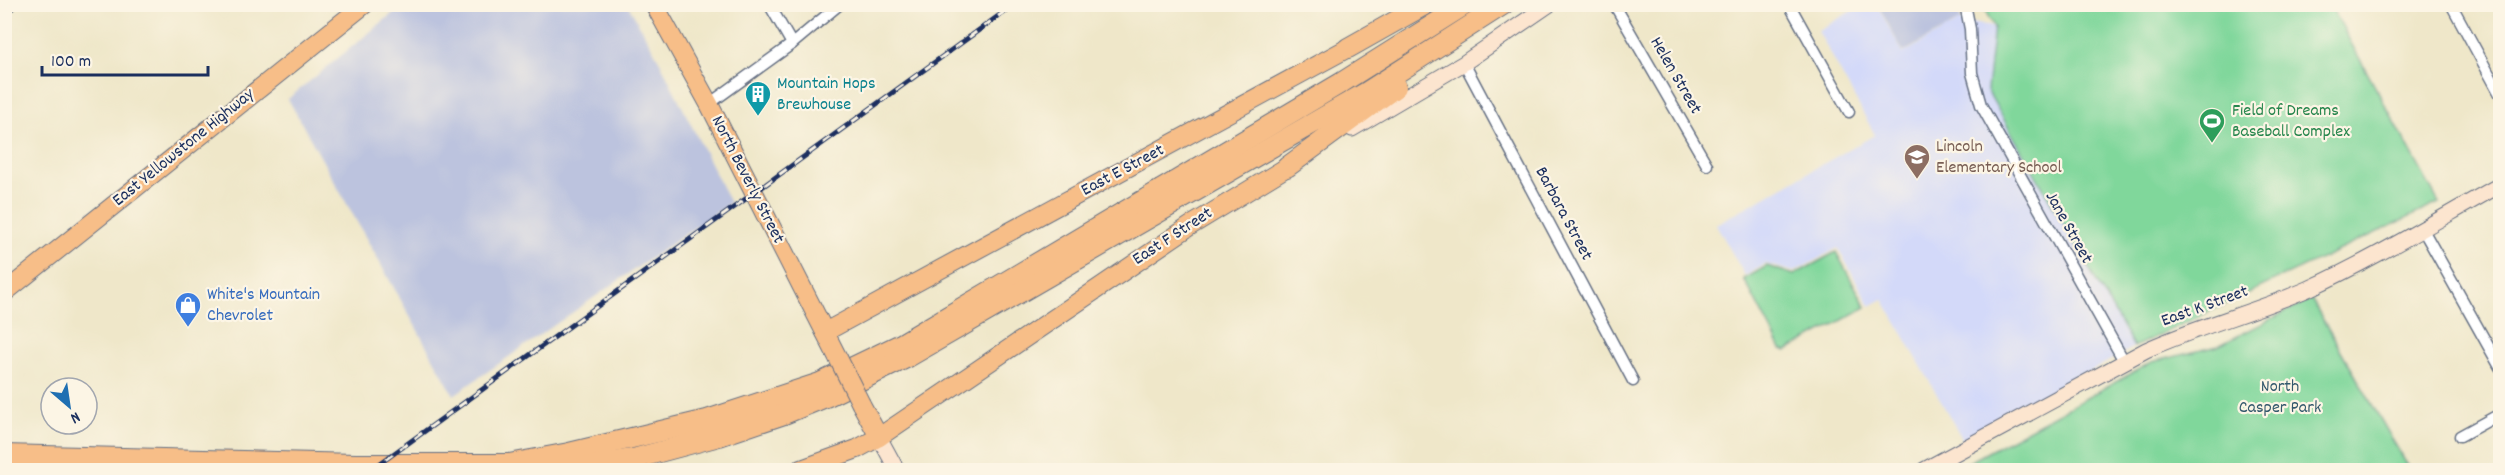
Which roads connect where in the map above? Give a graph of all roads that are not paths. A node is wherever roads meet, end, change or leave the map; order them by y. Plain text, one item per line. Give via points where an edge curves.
1 (11, 4) edge
2 (365, 4) edge
3 (654, 4) edge
4 (769, 4) edge
5 (840, 4) edge
6 (1418, 4) edge
7 (1426, 4) edge
8 (1466, 4) edge
9 (1504, 4) edge
10 (1510, 4) edge
11 (1550, 4) edge
12 (1614, 4) edge
13 (1789, 4) edge
14 (1965, 4) edge
15 (2451, 4) edge
16 (4, 10) edge
17 (792, 44) junction
18 (1348, 48) junction
19 (1464, 63) junction
20 (2500, 94) edge
21 (709, 104) junction
22 (1849, 112) dead end
23 (1707, 165) dead end
24 (1287, 167) junction
25 (2500, 185) edge
26 (2422, 228) junction
27 (4, 294) edge
28 (825, 332) junction
29 (2124, 362) junction
30 (2500, 367) edge
31 (1633, 381) dead end
32 (2500, 414) edge
33 (879, 436) junction
34 (2460, 436) dead end
35 (4, 455) edge
36 (566, 471) edge
37 (799, 471) edge
38 (897, 471) edge
39 (1924, 471) edge

1 - 16 street
2 - 27 main road, East Yellowstone Highway
3 - 21 main road, North Beverly Street
4 - 17 street
5 - 17 street
6 - 18 street, East E Street
7 - 18 highway
8 - 35 highway via 1341,83 901,344 820,383 707,420 509,464
9 - 36 highway via 1366,92 898,362 806,405 719,436 637,458
10 - 24 highway
11 - 19 street, East F Street
12 - 23 street, Helen Street
13 - 22 street
14 - 29 street, Jane Street via 1972,73 1981,105
15 - 20 street
17 - 21 street
18 - 28 main road, East E Street
19 - 24 street, East F Street
19 - 31 street, Barbara Street
21 - 28 main road, North Beverly Street
24 - 33 main road, East F Street via 1190,226
25 - 26 street, East K Street
26 - 29 street, East K Street via 2308,289 2174,337
26 - 30 street
28 - 33 main road, North Beverly Street, bridge
29 - 39 street, East K Street
32 - 34 street
33 - 37 main road, East F Street via 857,449
33 - 38 street

